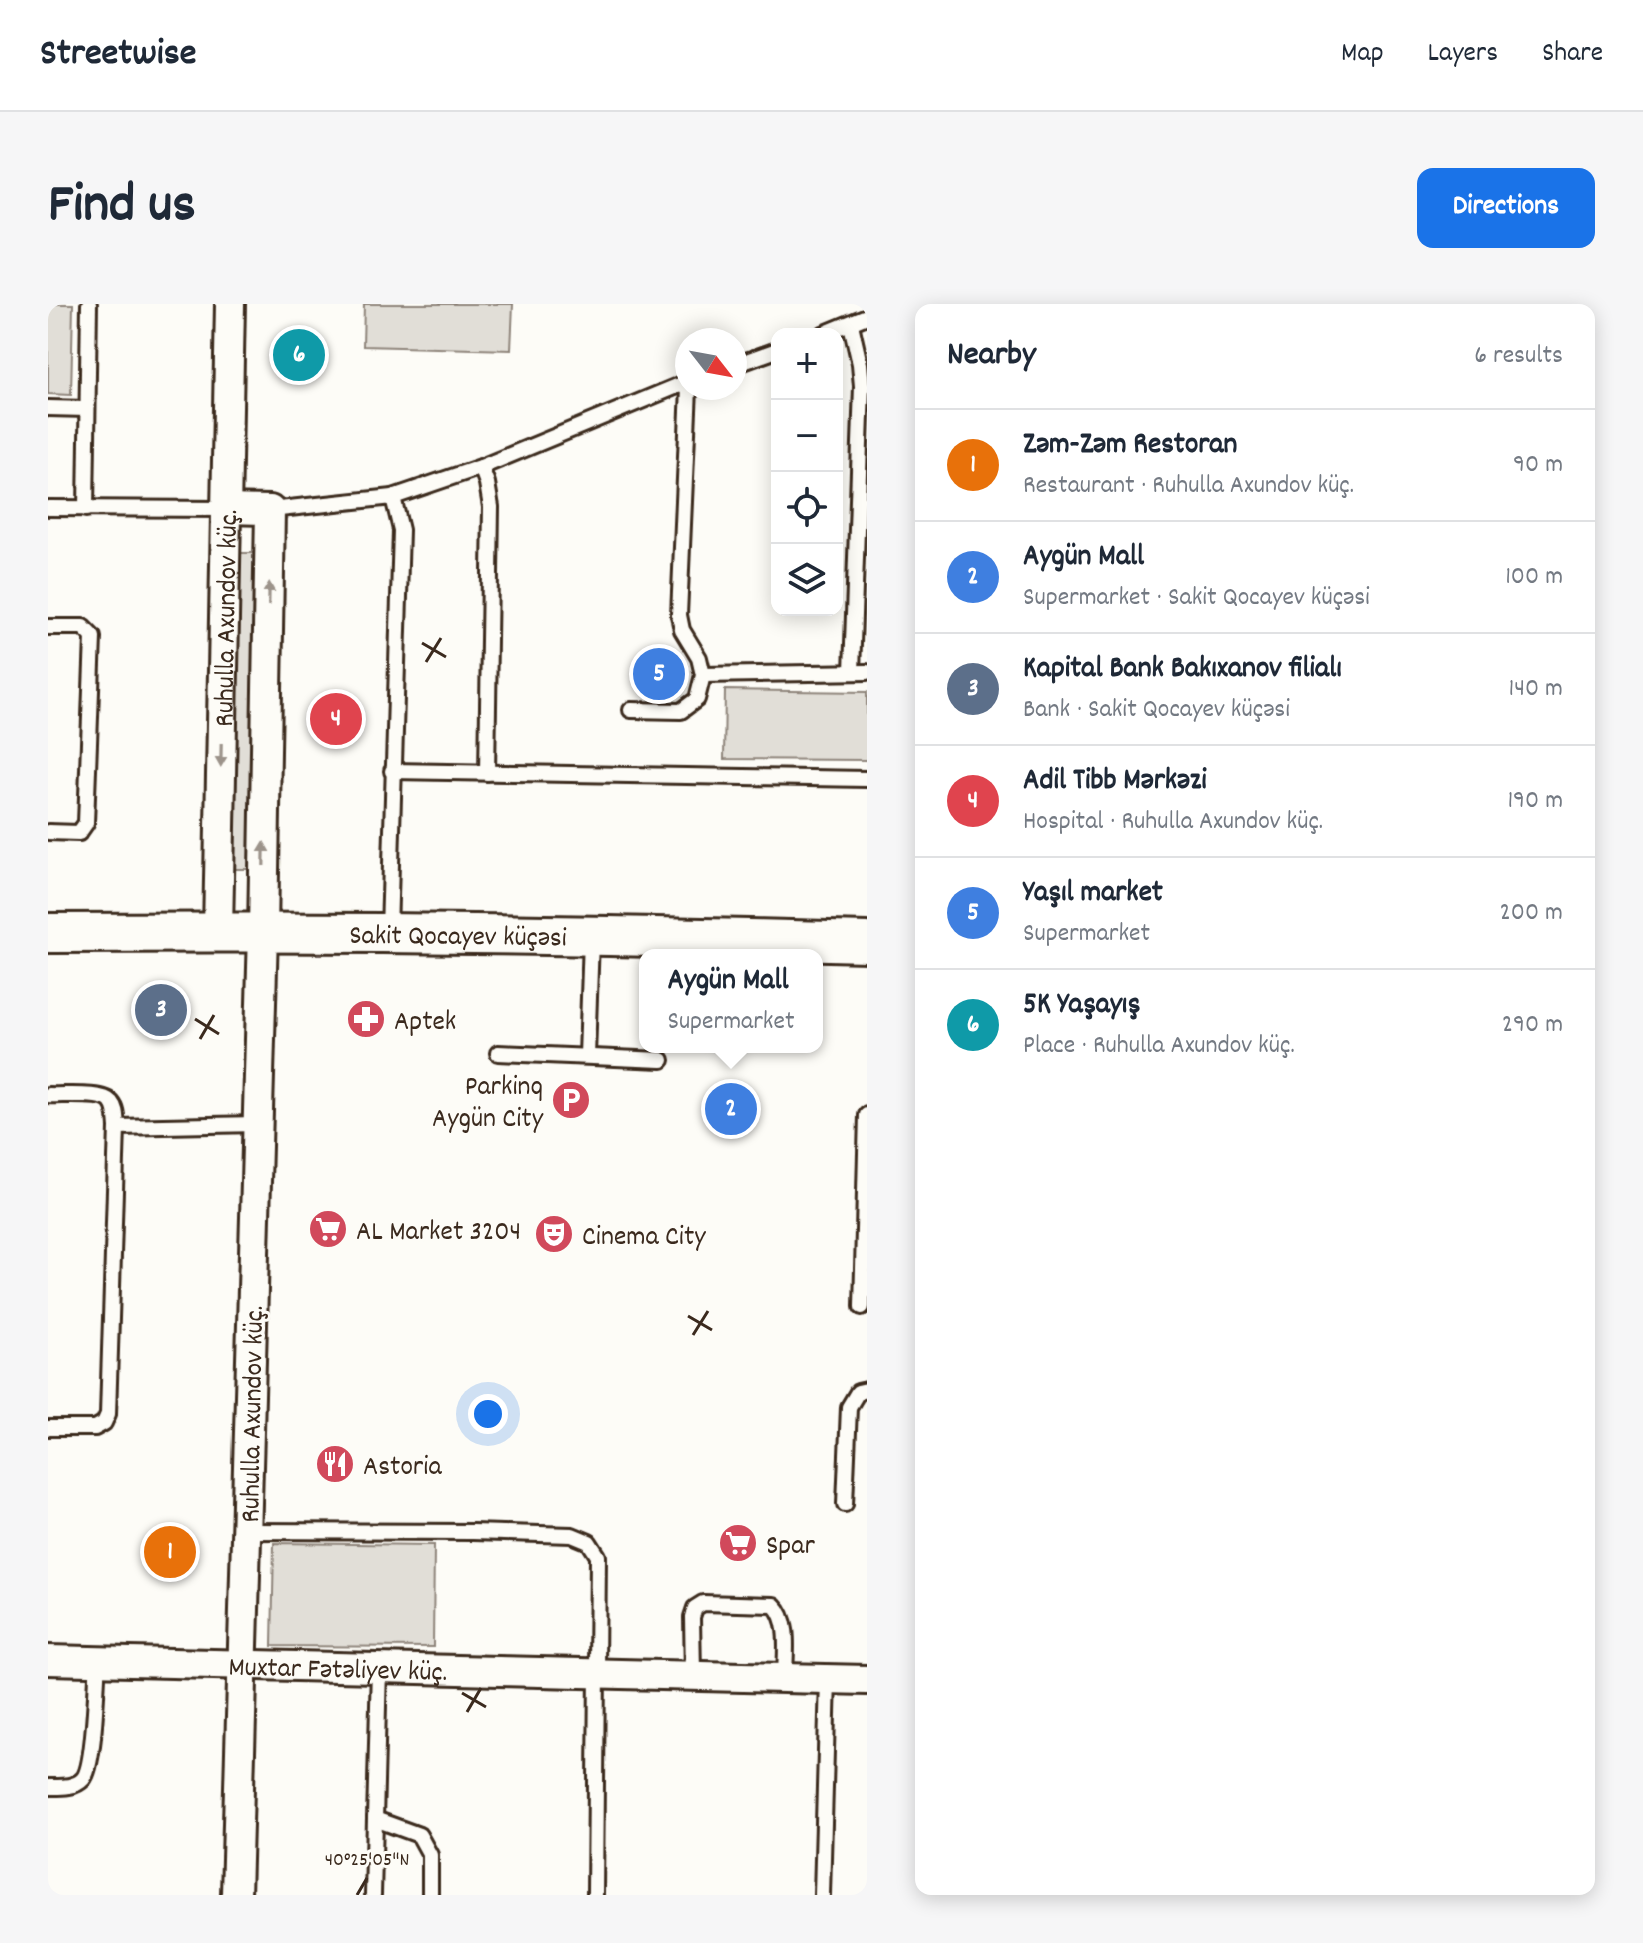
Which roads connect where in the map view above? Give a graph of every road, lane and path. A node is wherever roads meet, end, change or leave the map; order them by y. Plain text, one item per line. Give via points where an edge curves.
1 (89, 304) edge
2 (230, 304) edge
3 (867, 316) edge
4 (851, 324) junction
5 (840, 328) edge
6 (771, 352) edge
7 (747, 361) edge
8 (675, 387) edge
9 (688, 400) edge
10 (48, 408) edge
11 (87, 409) junction
12 (481, 467) junction
13 (393, 497) junction
14 (48, 508) edge
15 (86, 509) junction
16 (225, 509) junction
17 (270, 510) junction
18 (48, 627) edge
19 (859, 672) edge
20 (703, 675) junction
21 (631, 710) dead end
22 (392, 771) junction
23 (487, 773) junction
24 (867, 779) edge
25 (48, 832) edge
26 (218, 932) junction
27 (263, 932) junction
28 (48, 933) edge
29 (389, 934) junction
30 (591, 934) junction
31 (867, 942) edge
32 (498, 1053) dead end
33 (587, 1056) junction
34 (662, 1060) dead end
35 (48, 1095) edge
36 (867, 1115) edge
37 (257, 1124) junction
38 (117, 1127) junction
39 (862, 1307) dead end
40 (867, 1390) edge
41 (48, 1428) edge
42 (845, 1504) dead end
43 (247, 1531) junction
44 (48, 1660) edge
45 (98, 1661) junction
46 (244, 1664) junction
47 (379, 1668) junction
48 (597, 1673) junction
49 (693, 1675) junction
50 (785, 1678) junction
51 (828, 1679) junction
52 (867, 1680) edge
53 (48, 1787) edge
54 (375, 1819) junction
55 (236, 1895) edge
56 (373, 1895) edge
57 (430, 1895) edge
58 (595, 1895) edge
59 (822, 1895) edge

1 - 11 lane
2 - 16 street, Ruhulla Axundov küç.
3 - 4 lane
4 - 5 lane
4 - 19 lane via 862,386
6 - 7 lane
8 - 12 lane
9 - 20 lane via 679,615
10 - 11 lane
11 - 15 lane
12 - 13 lane
12 - 23 lane via 491,507
13 - 17 lane
13 - 22 lane via 401,530
14 - 15 lane
15 - 16 lane
16 - 17 street
16 -> 26 street, Ruhulla Axundov küç.
27 -> 17 street, Ruhulla Axundov küç.
18 - 25 lane via 83,627 93,637 86,823 79,833
19 - 20 lane
20 - 21 lane via 697,699 681,711
22 - 23 lane
22 - 29 lane
23 - 24 lane
26 - 27 street, Sakit Qocayev küçəsi
26 - 28 street, Sakit Qocayev küçəsi
27 - 29 street, Sakit Qocayev küçəsi
27 - 37 street, Ruhulla Axundov küç.
29 - 30 street, Sakit Qocayev küçəsi
30 - 31 street, Sakit Qocayev küçəsi
30 - 33 lane
32 - 33 lane
33 - 34 lane
35 - 38 lane via 104,1096 112,1102
36 - 39 lane
37 - 38 lane
37 - 43 street, Ruhulla Axundov küç.
38 - 41 lane via 108,1414 95,1428
40 - 42 lane via 858,1392 849,1407
43 - 46 street, Ruhulla Axundov küç.
43 - 48 lane via 572,1535 589,1542 598,1556
44 - 45 street, Muxtar Fətəliyev küç.
45 - 46 street, Muxtar Fətəliyev küç.
45 - 53 lane via 84,1778 68,1787
46 - 47 street, Muxtar Fətəliyev küç.
46 - 55 street, Ruhulla Axundov küç.
47 - 48 street, Muxtar Fətəliyev küç.
47 - 54 lane
48 - 49 street, Muxtar Fətəliyev küç.
48 - 58 lane
49 - 50 street, Muxtar Fətəliyev küç.
49 - 50 lane via 695,1608 703,1603 774,1605 784,1624
50 - 51 street, Muxtar Fətəliyev küç.
51 - 52 street, Muxtar Fətəliyev küç.
51 - 59 lane
54 - 56 lane
54 - 57 lane via 419,1835 430,1855

